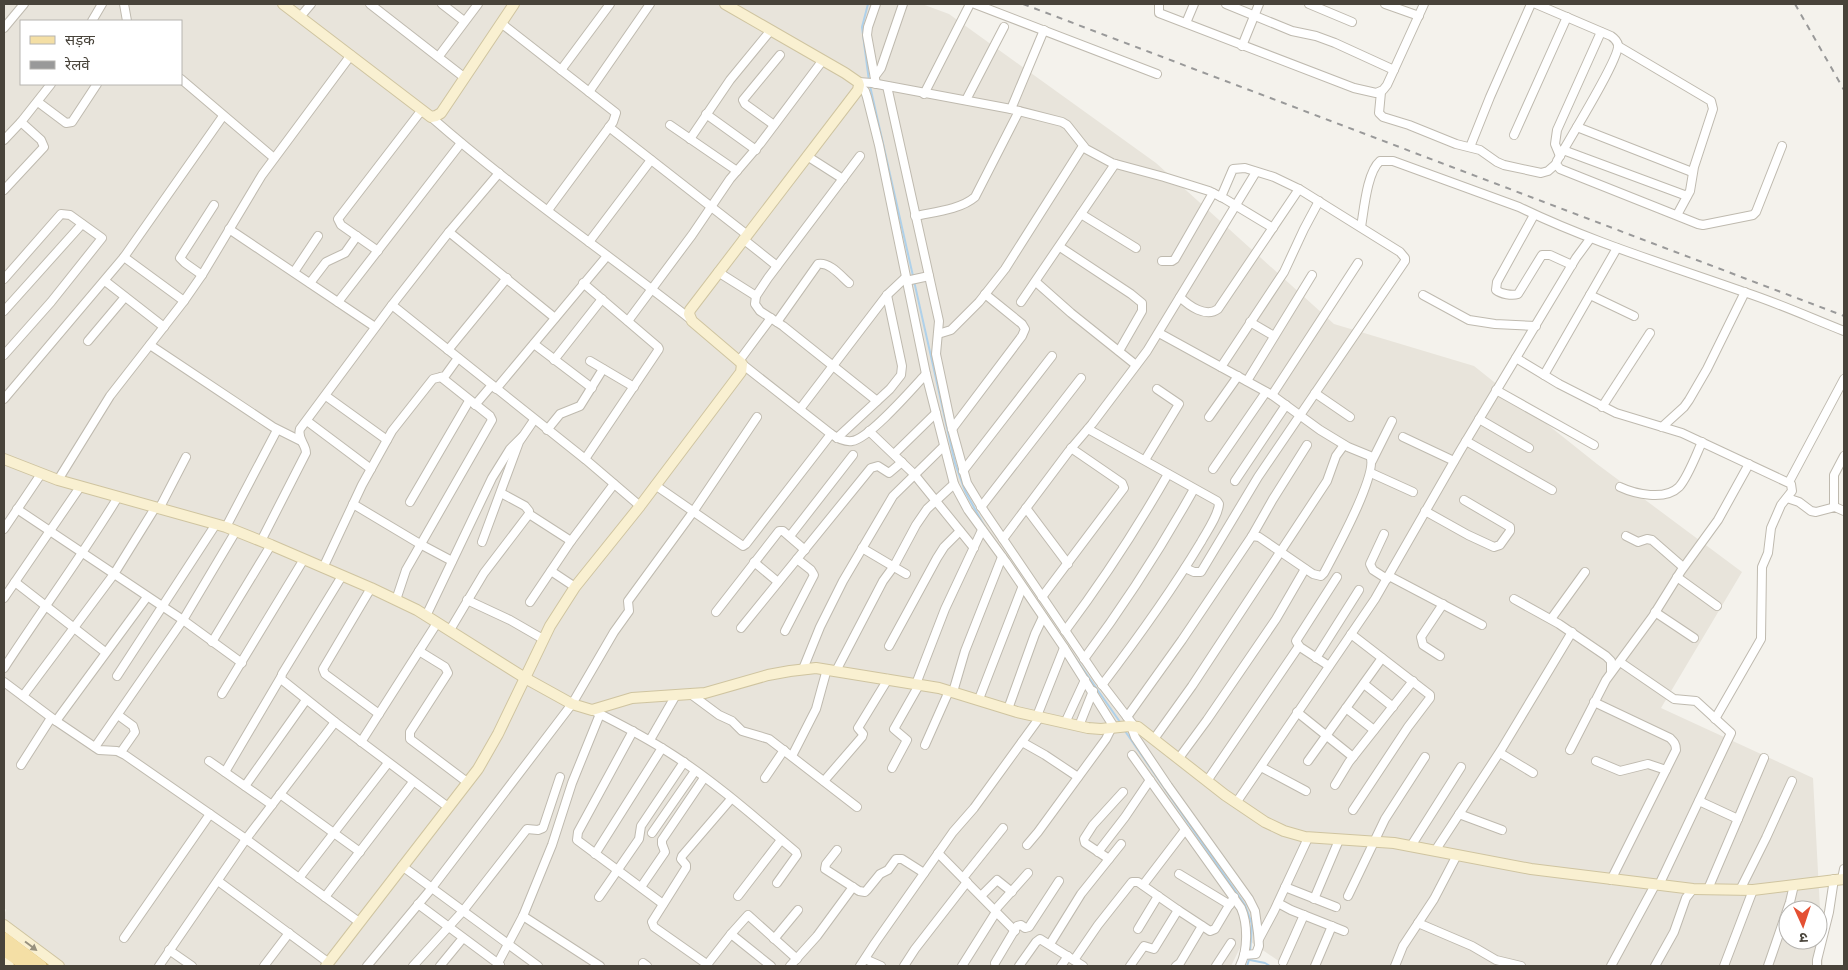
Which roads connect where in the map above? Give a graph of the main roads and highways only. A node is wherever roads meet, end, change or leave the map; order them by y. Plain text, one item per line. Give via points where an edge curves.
1 (4, 938) edge
2 (4, 950) edge
3 (26, 966) edge
4 (41, 966) edge

1 - 4 main road
2 - 3 main road

